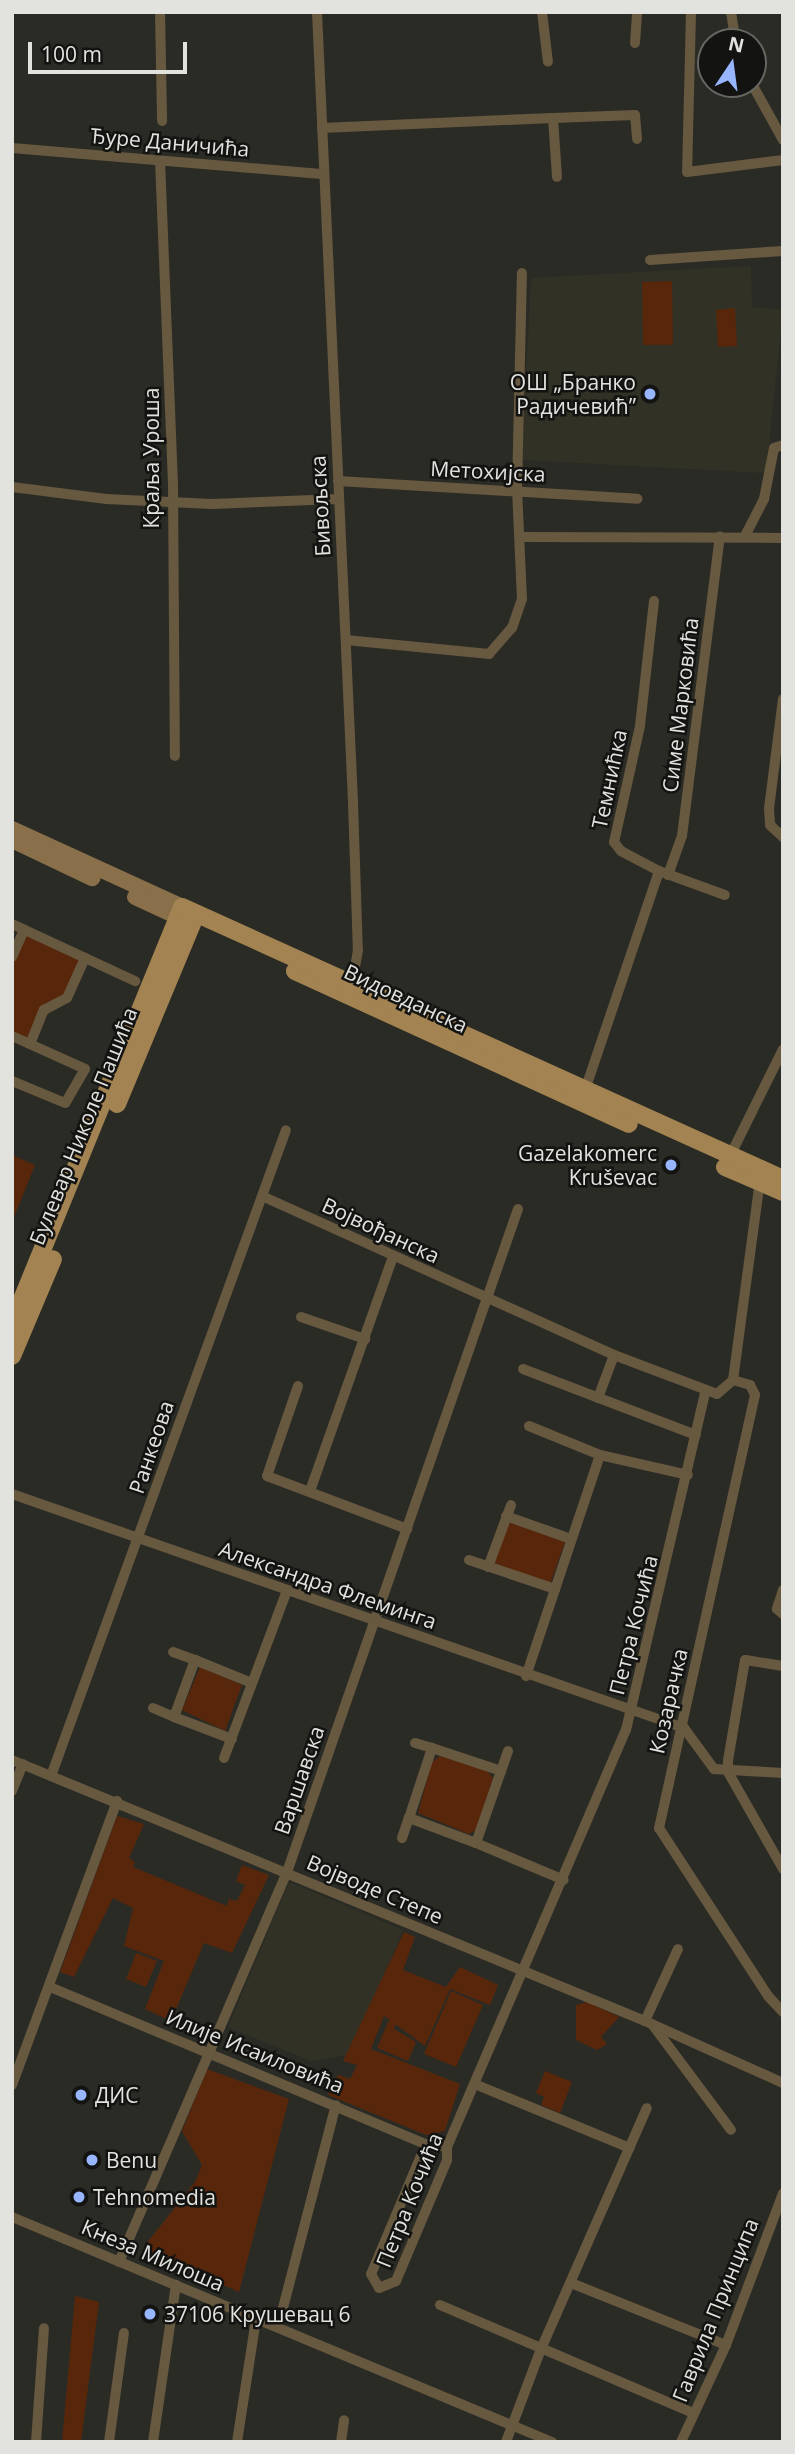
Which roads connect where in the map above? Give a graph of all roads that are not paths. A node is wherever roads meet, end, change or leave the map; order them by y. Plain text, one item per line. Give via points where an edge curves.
1 (160, 12) edge
2 (317, 12) edge
3 (542, 12) edge
4 (637, 12) edge
5 (691, 12) edge
6 (635, 43) dead end
7 (548, 62) dead end
8 (760, 98) edge
9 (553, 118) junction
10 (162, 121) dead end
11 (322, 128) junction
12 (637, 139) dead end
13 (783, 140) edge
14 (12, 148) edge
15 (160, 160) junction
16 (783, 160) edge
17 (324, 174) junction
18 (557, 177) dead end
19 (783, 251) edge
20 (650, 260) dead end
21 (522, 274) dead end
22 (783, 445) edge
23 (338, 481) junction
24 (12, 486) edge
25 (517, 491) junction
26 (339, 499) junction
27 (637, 499) dead end
28 (170, 501) junction
29 (745, 536) junction
30 (520, 537) junction
31 (720, 537) junction
32 (783, 538) edge
33 (654, 601) dead end
34 (346, 640) junction
35 (783, 699) edge
36 (175, 756) dead end
37 (12, 829) edge
38 (783, 836) edge
39 (12, 840) edge
40 (663, 873) junction
41 (725, 895) dead end
42 (187, 915) junction
43 (12, 925) edge
44 (24, 930) junction
45 (12, 957) edge
46 (85, 958) junction
47 (135, 981) dead end
48 (350, 990) junction
49 (12, 1036) edge
50 (30, 1044) junction
51 (783, 1049) edge
52 (12, 1081) edge
53 (566, 1088) junction
54 (585, 1090) junction
55 (286, 1130) dead end
56 (730, 1156) junction
57 (761, 1176) junction
58 (783, 1179) edge
59 (783, 1192) edge
60 (262, 1196) junction
61 (518, 1209) dead end
62 (393, 1257) junction
63 (484, 1298) junction
64 (301, 1317) dead end
65 (12, 1324) edge
66 (365, 1339) junction
67 (614, 1355) junction
68 (12, 1356) edge
69 (523, 1369) dead end
70 (733, 1380) junction
71 (298, 1387) dead end
72 (705, 1393) junction
73 (598, 1398) junction
74 (529, 1426) dead end
75 (696, 1435) junction
76 (600, 1455) junction
77 (688, 1475) junction
78 (310, 1491) junction
79 (12, 1494) edge
80 (510, 1504) dead end
81 (506, 1516) junction
82 (407, 1529) junction
83 (140, 1539) junction
84 (571, 1539) junction
85 (469, 1560) dead end
86 (488, 1567) junction
87 (555, 1589) junction
88 (287, 1590) junction
89 (783, 1590) edge
90 (783, 1614) edge
91 (374, 1621) junction
92 (173, 1652) dead end
93 (195, 1660) junction
94 (783, 1666) edge
95 (526, 1676) junction
96 (252, 1682) junction
97 (153, 1708) dead end
98 (632, 1712) junction
99 (174, 1717) junction
100 (684, 1728) junction
101 (232, 1739) junction
102 (415, 1743) dead end
103 (432, 1748) junction
104 (508, 1751) dead end
105 (224, 1758) dead end
106 (18, 1762) edge
107 (501, 1771) junction
108 (728, 1772) junction
109 (783, 1773) edge
110 (51, 1776) junction
111 (12, 1791) edge
112 (117, 1801) junction
113 (409, 1818) junction
114 (402, 1838) dead end
115 (476, 1843) junction
116 (783, 1870) edge
117 (287, 1872) junction
118 (564, 1880) junction
119 (678, 1949) dead end
120 (523, 1973) junction
121 (50, 1987) junction
122 (783, 2011) edge
123 (648, 2022) junction
124 (209, 2052) junction
125 (783, 2083) edge
126 (12, 2085) edge
127 (477, 2085) junction
128 (337, 2105) junction
129 (647, 2108) dead end
130 (731, 2130) dead end
131 (426, 2144) junction
132 (447, 2147) junction
133 (630, 2148) junction
134 (783, 2193) edge
135 (12, 2217) edge
136 (119, 2262) junction
137 (571, 2283) junction
138 (176, 2285) junction
139 (440, 2305) dead end
140 (256, 2319) junction
141 (44, 2328) dead end
142 (278, 2328) junction
143 (124, 2333) dead end
144 (726, 2345) junction
145 (541, 2349) junction
146 (693, 2413) junction
147 (344, 2420) dead end
148 (512, 2426) junction
149 (36, 2442) edge
150 (109, 2442) edge
151 (153, 2442) edge
152 (237, 2442) edge
153 (341, 2442) edge
154 (506, 2442) edge
155 (552, 2442) edge
156 (681, 2442) edge

1 - 10 street
2 - 11 street, Бивољска
3 - 7 street
4 - 6 street
5 - 16 street via 687,172
8 - 13 street
9 - 11 street
9 - 12 street via 635,115
9 - 18 street
11 - 17 street, Бивољска
14 - 15 street, Ђуре Даничића
15 - 17 street, Ђуре Даничића
15 - 28 street, Краља Уроша
17 - 23 street, Бивољска
19 - 20 street
21 - 25 street
22 - 29 street via 775,448 764,499
23 - 25 street, Метохијска
23 - 26 street, Бивољска
24 - 28 street via 106,499
25 - 27 street, Метохијска
25 - 30 street
26 - 28 street via 246,506
26 - 34 street, Бивољска
28 - 36 street, Краља Уроша
29 - 31 street
29 - 32 street
30 - 31 street
30 - 34 street via 521,606 494,651 469,654
31 - 40 street, Симе Марковића via 682,836
33 - 40 street, Темнићка via 638,737 614,842 621,851
34 - 48 street, Бивољска via 358,950
35 - 38 street via 769,818 772,829
37 - 42 main road, Видовданска
39 - 42 main road, Видовданска
40 - 41 street, Темнићка
40 - 54 street, Симе Марковића
42 - 48 main road, Видовданска
42 - 65 main road, Булевар Николе Пашића
42 - 68 main road, Булевар Николе Пашића
43 - 44 street
44 - 45 street
44 - 46 street
46 - 47 street
46 - 50 street via 67,998 44,1010
48 - 53 main road, Видовданска
49 - 50 street
50 - 52 street via 85,1069 65,1103
51 - 56 street
53 - 54 main road, Видовданска
53 - 57 main road, Видовданска
54 - 56 main road, Видовданска
55 - 60 street, Ранкеова
56 - 57 main road, Видовданска
57 - 58 main road, Видовданска
57 - 59 main road, Видовданска
57 - 70 street
60 - 62 street, Војвођанска
60 - 83 street, Ранкеова
61 - 63 street
62 - 63 street, Војвођанска
62 - 66 street
63 - 67 street, Војвођанска
63 - 82 street, Варшавска
64 - 66 street
66 - 78 street
67 - 72 street, Војвођанска
67 - 73 street
69 - 73 street
70 - 72 street via 725,1390
70 - 100 street, Козарачка via 750,1385 755,1395
71 - 78 street via 267,1476
72 - 75 street, Петра Кочића
73 - 75 street
74 - 76 street
75 - 77 street, Петра Кочића
76 - 77 street
76 - 84 street
77 - 98 street, Петра Кочића
78 - 82 street
79 - 83 street, Александра Флеминга
80 - 81 street
81 - 84 street
81 - 86 street
82 - 91 street, Варшавска
83 - 88 street, Александра Флеминга
83 - 110 street, Ранкеова
84 - 87 street
85 - 86 street
86 - 87 street
87 - 95 street
88 - 91 street, Александра Флеминга
88 - 96 street
89 - 90 street via 777,1609
91 - 95 street, Александра Флеминга
91 - 117 street, Варшавска
92 - 93 street
93 - 96 street
93 - 99 street
94 - 108 street via 745,1660
95 - 98 street, Александра Флеминга
96 - 101 street
97 - 99 street
98 - 100 street, Александра Флеминга
98 - 118 street, Петра Кочића
99 - 101 street
100 - 108 street via 708,1764
100 - 122 street, Козарачка via 659,1828 768,1996
101 - 105 street
102 - 103 street
103 - 107 street
103 - 113 street
104 - 107 street
106 - 110 street, Војводе Степе
106 - 111 street
107 - 115 street
108 - 109 street
108 - 116 street
110 - 112 street, Војводе Степе
112 - 117 street, Војводе Степе
112 - 121 street
113 - 114 street
113 - 115 street
115 - 118 street
117 - 120 street, Војводе Степе
117 - 124 street, Варшавска
118 - 120 street, Петра Кочића
119 - 123 street
120 - 123 street, Војводе Степе
120 - 127 street, Петра Кочића
121 - 124 street, Илије Исаиловића
121 - 126 street
123 - 125 street, Војводе Степе
123 - 130 street
124 - 128 street, Илије Исаиловића
124 - 136 street, Варшавска
127 - 132 street, Петра Кочића
127 - 133 street
128 - 131 street, Илије Исаиловића
128 - 142 street
129 - 133 street
131 - 132 street, Илије Исаиловића
131 - 132 street, Петра Кочића via 371,2274 379,2288 396,2281 447,2160
133 - 137 street
134 - 144 street, Гаврила Принципа
135 - 136 street, Кнеза Милоша
136 - 138 street, Кнеза Милоша
137 - 144 street
137 - 145 street
138 - 140 street, Кнеза Милоша
138 - 151 street
139 - 145 street
140 - 142 street, Кнеза Милоша
140 - 152 street
141 - 149 street
142 - 148 street, Кнеза Милоша
143 - 150 street
144 - 146 street, Гаврила Принципа
145 - 146 street
145 - 148 street
146 - 156 street, Гаврила Принципа
147 - 153 street
148 - 154 street
148 - 155 street, Кнеза Милоша

